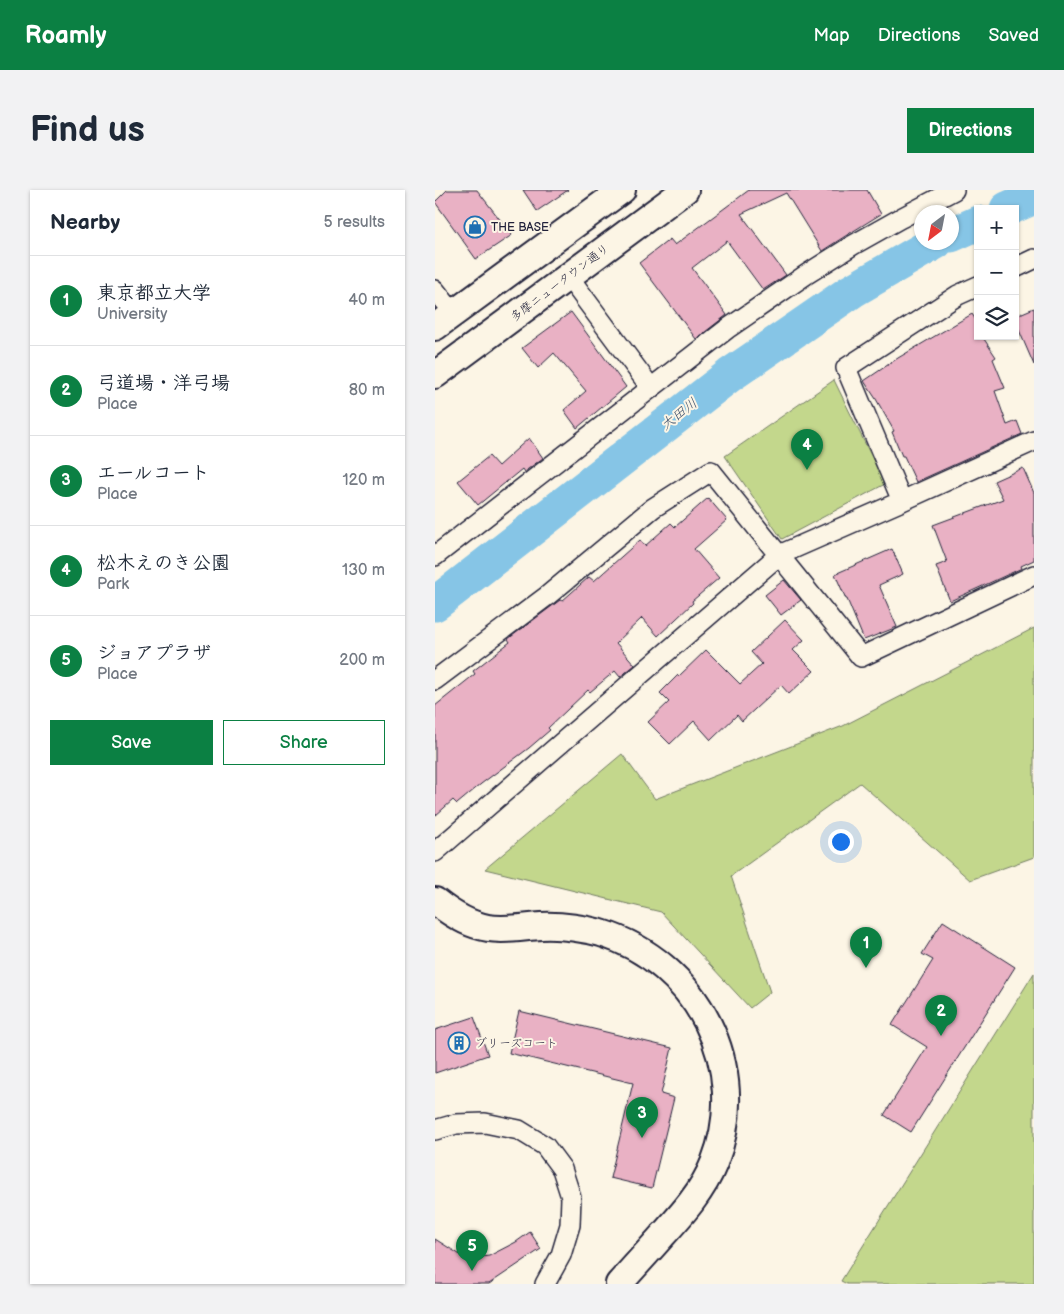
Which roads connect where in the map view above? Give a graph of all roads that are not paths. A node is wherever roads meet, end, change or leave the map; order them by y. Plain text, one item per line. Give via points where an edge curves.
1 (622, 190) edge
2 (685, 190) edge
3 (955, 190) edge
4 (1034, 259) edge
5 (1019, 266) edge
6 (568, 276) junction
7 (974, 288) edge
8 (435, 290) edge
9 (444, 320) edge
10 (435, 375) edge
11 (651, 388) junction
12 (1033, 446) edge
13 (902, 502) junction
14 (779, 555) junction
15 (435, 556) edge
16 (1034, 575) edge
17 (435, 680) edge
18 (435, 852) edge
19 (435, 901) edge
20 (435, 1130) edge
21 (545, 1284) edge
22 (619, 1284) edge

1 - 9 street
2 - 6 street, 多摩ニュータウン通り
3 - 11 street via 807,274 727,329
4 - 5 street
6 - 10 street, 多摩ニュータウン通り
6 - 11 street
7 - 13 street via 846,368
8 - 9 street
11 - 15 street
12 - 13 street
13 - 14 street
14 - 16 street via 861,657
14 - 17 street via 711,470 653,508 547,596
14 - 18 street
19 - 22 street via 473,924 488,928 560,926 622,940 671,972 697,1003 708,1023 716,1041 726,1091 723,1136 714,1163 690,1204
20 - 21 street via 455,1124 485,1123 519,1130 545,1146 563,1169 571,1197 570,1225 561,1255

